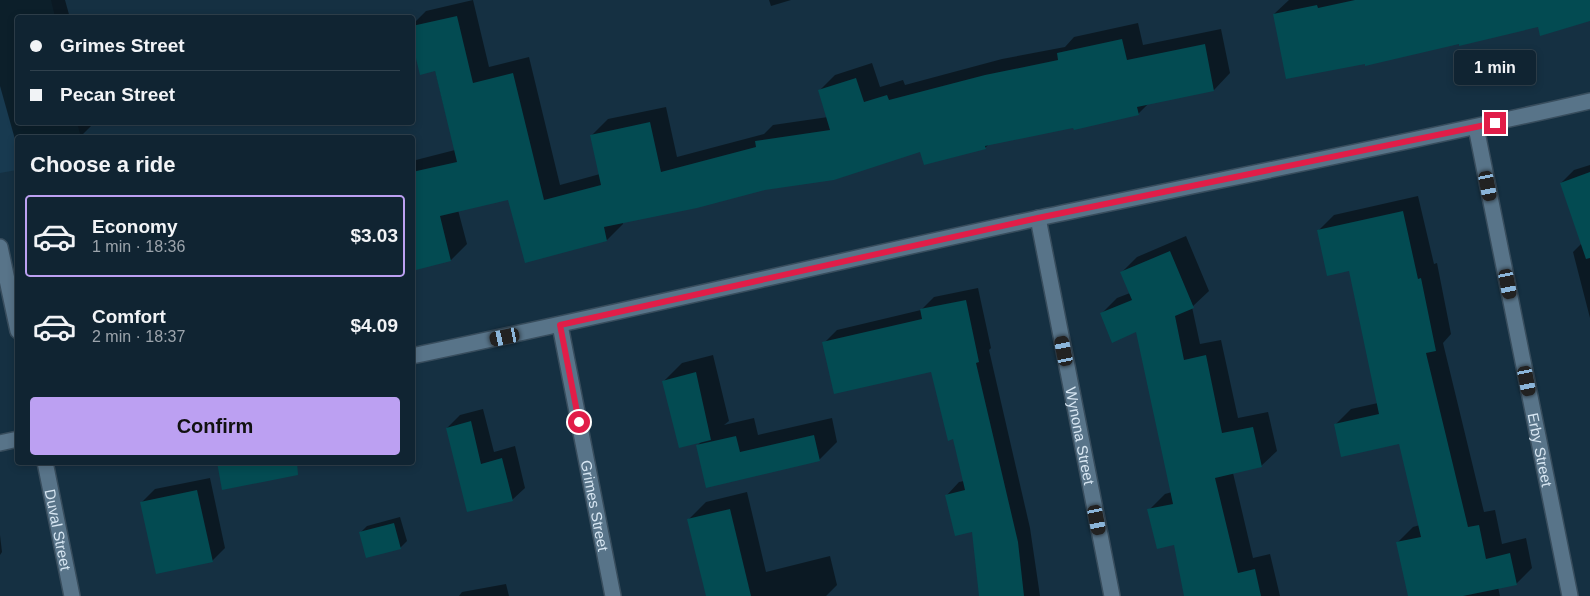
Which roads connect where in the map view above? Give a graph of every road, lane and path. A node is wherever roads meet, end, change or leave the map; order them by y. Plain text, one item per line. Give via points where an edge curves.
1 (1590, 101) edge
2 (1476, 127) junction
3 (1038, 218) junction
4 (0, 247) edge
5 (15, 317) edge
6 (560, 325) junction
7 (415, 355) edge
8 (15, 440) edge
9 (0, 443) edge
10 (46, 465) edge
11 (72, 596) edge
12 (614, 596) edge
13 (1112, 596) edge
14 (1570, 596) edge

1 - 2 street
2 - 3 street
2 - 14 street, Erby Street
3 - 6 street
3 - 13 street, Wynona Street
4 - 5 street
6 - 7 street
6 - 12 street, Grimes Street
8 - 9 street
10 - 11 street, Duval Street

